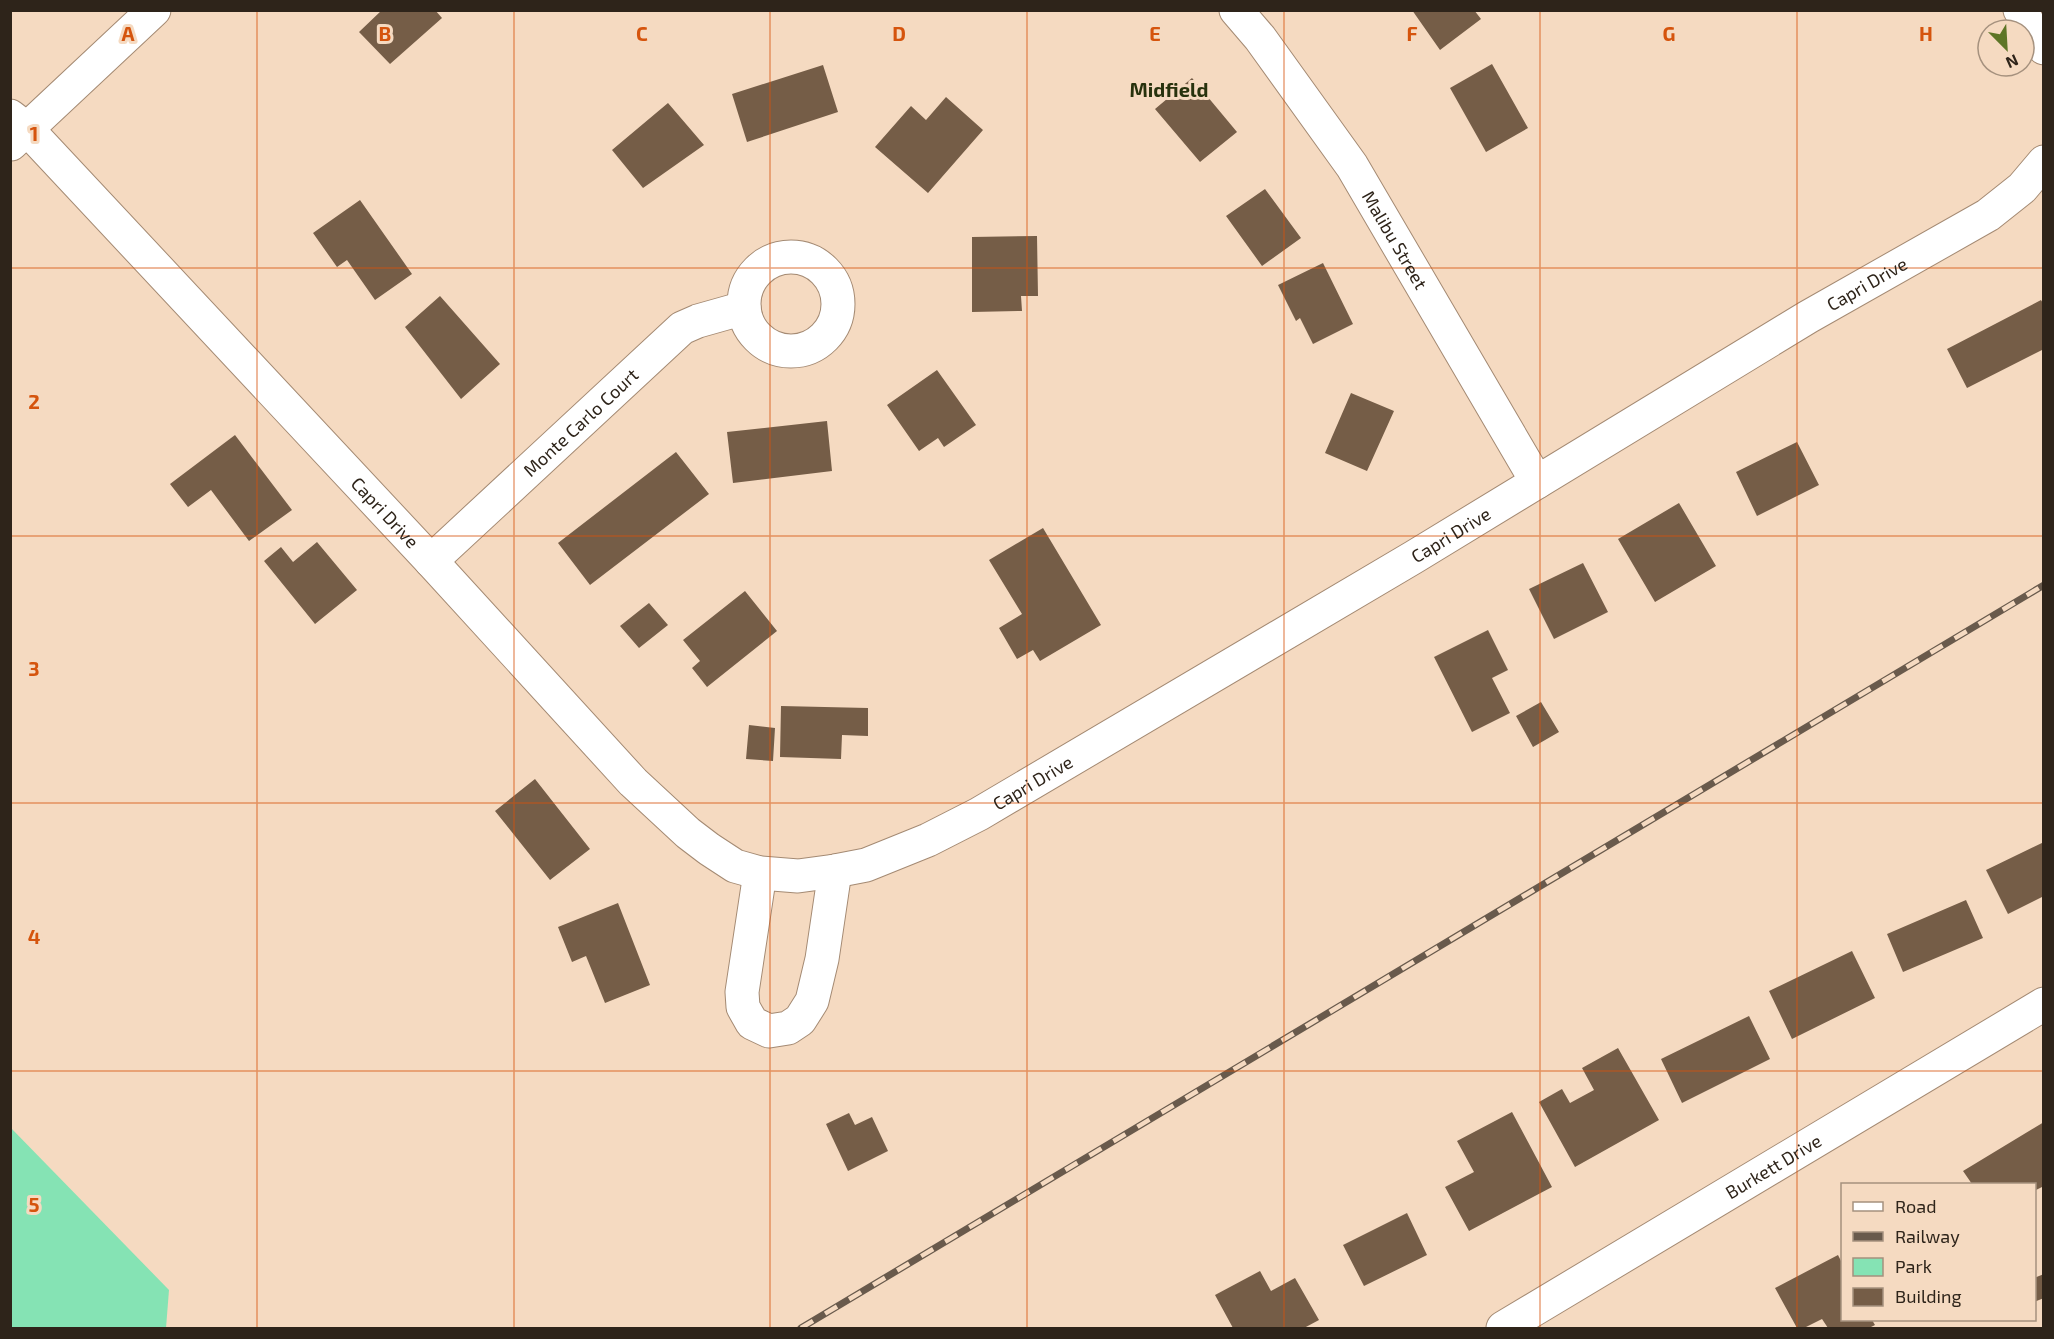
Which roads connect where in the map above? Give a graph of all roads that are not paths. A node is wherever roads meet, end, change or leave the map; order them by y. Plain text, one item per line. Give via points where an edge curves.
1 (154, 10) edge
2 (1236, 10) edge
3 (2020, 10) edge
4 (2043, 48) edge
5 (16, 130) edge
6 (2043, 162) edge
7 (744, 308) dead end
8 (1537, 482) junction
9 (431, 561) junction
10 (835, 872) junction
11 (760, 873) junction
12 (2043, 1004) edge
13 (1503, 1329) edge

1 - 5 street
2 - 8 street, Malibu Street via 1352,166
3 - 4 street
5 - 9 street, Capri Drive
6 - 8 street, Capri Drive via 2022,188 1988,215 1808,317
7 - 9 street, Monte Carlo Court via 682,328
8 - 10 street, Capri Drive via 979,814 866,865
9 - 11 street, Capri Drive via 633,783 709,849 735,866
10 - 11 street, Capri Drive via 798,876
10 - 11 street via 812,1001 800,1020 788,1028 769,1031 752,1023 743,1007 742,992
12 - 13 street, Burkett Drive

